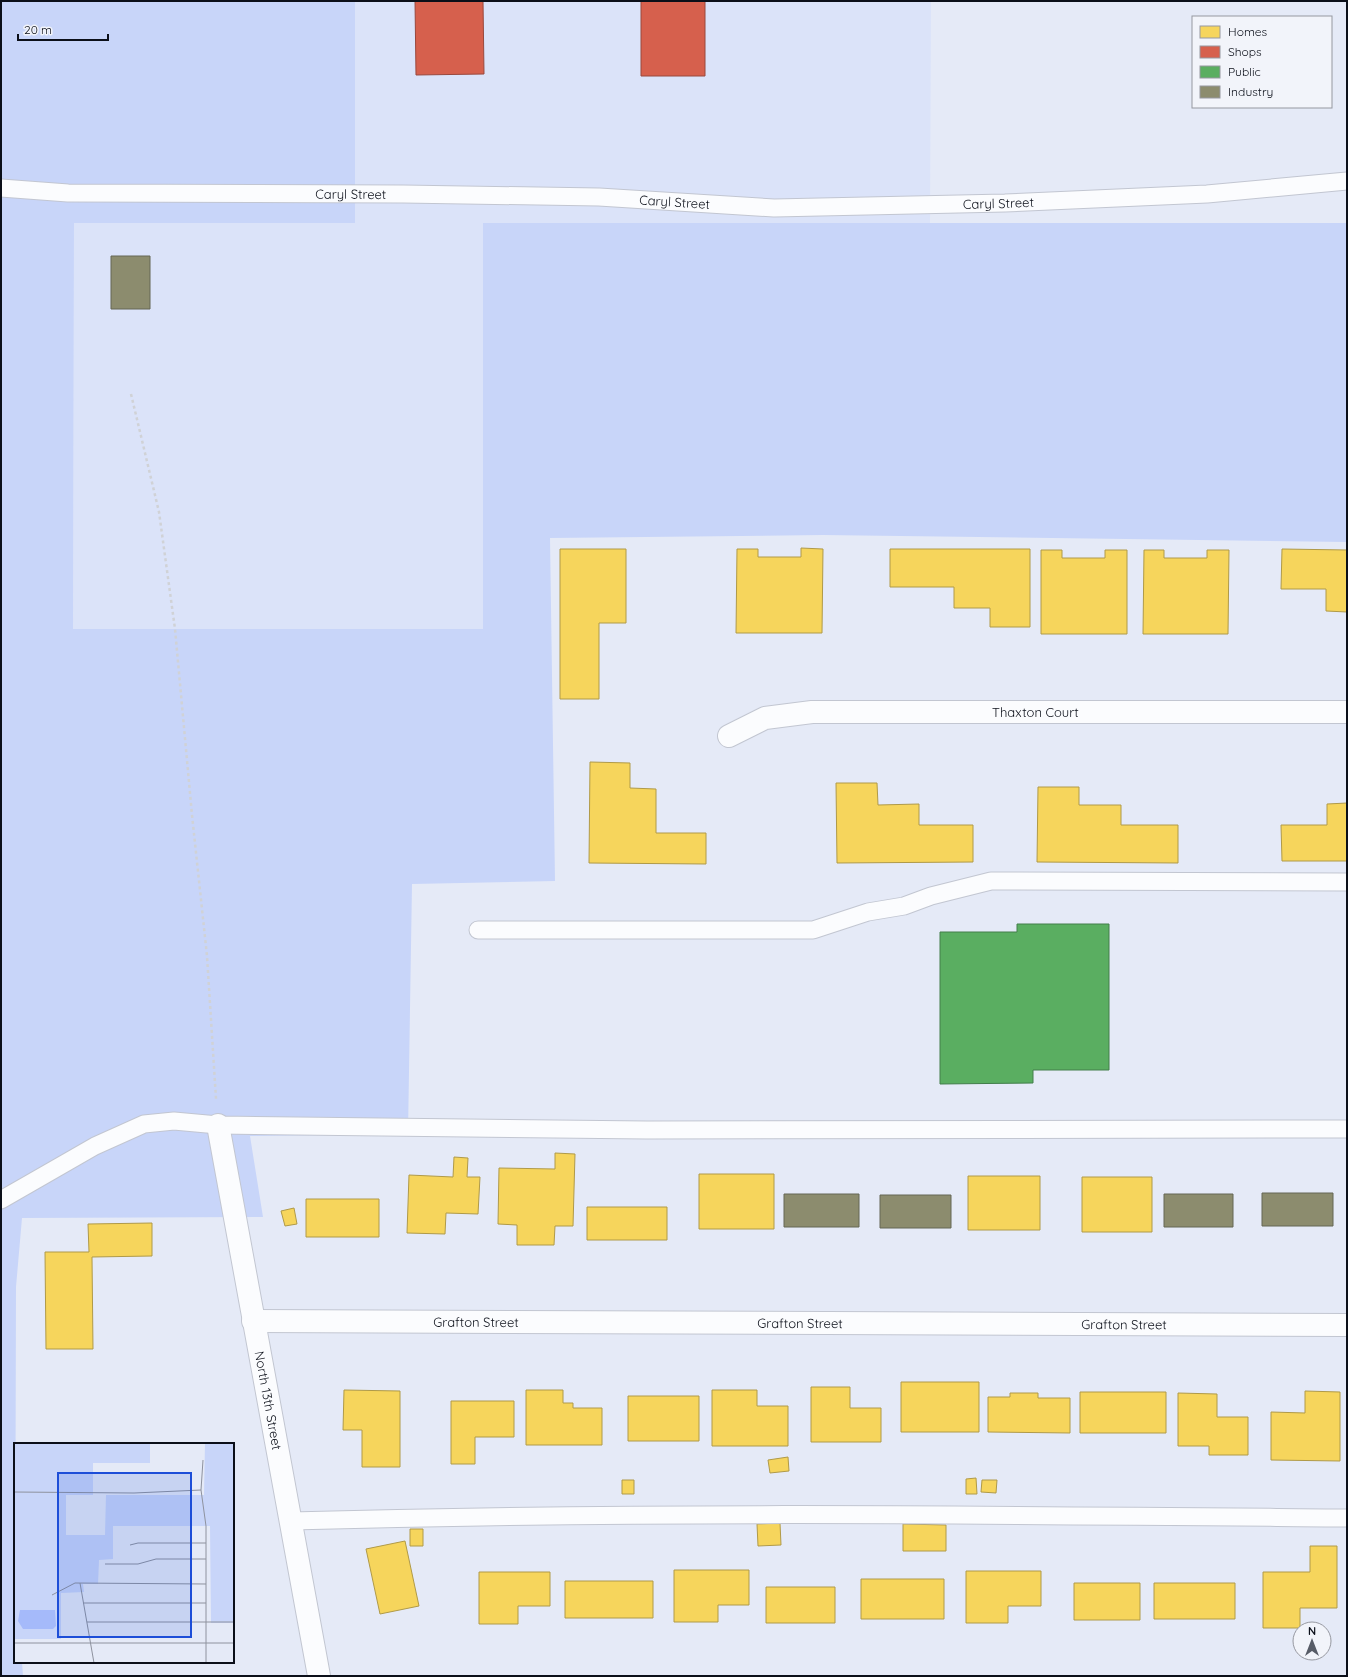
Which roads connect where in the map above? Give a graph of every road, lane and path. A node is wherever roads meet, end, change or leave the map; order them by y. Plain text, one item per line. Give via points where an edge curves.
1 (1347, 181) edge
2 (1, 188) edge
3 (131, 394) dead end
4 (1347, 712) edge
5 (729, 736) dead end
6 (1347, 882) edge
7 (478, 930) dead end
8 (218, 1126) junction
9 (1347, 1129) edge
10 (1, 1200) edge
11 (254, 1321) junction
12 (1347, 1325) edge
13 (1347, 1518) edge
14 (291, 1521) junction
15 (319, 1676) edge

1 - 2 lane, Caryl Street via 1207,194 1005,203 774,208 591,197 68,193
3 - 8 path via 159,512 175,629 207,956
4 - 5 street, Thaxton Court via 812,712 765,718
6 - 7 lane via 991,881 931,896 904,906 868,912 813,930
8 - 9 lane via 647,1130
8 - 10 lane via 174,1121 144,1124 95,1146
8 - 11 street, North 13th Street
11 - 12 street, Grafton Street
11 - 14 street, North 13th Street
13 - 14 lane via 826,1514 434,1517
14 - 15 street, North 13th Street

